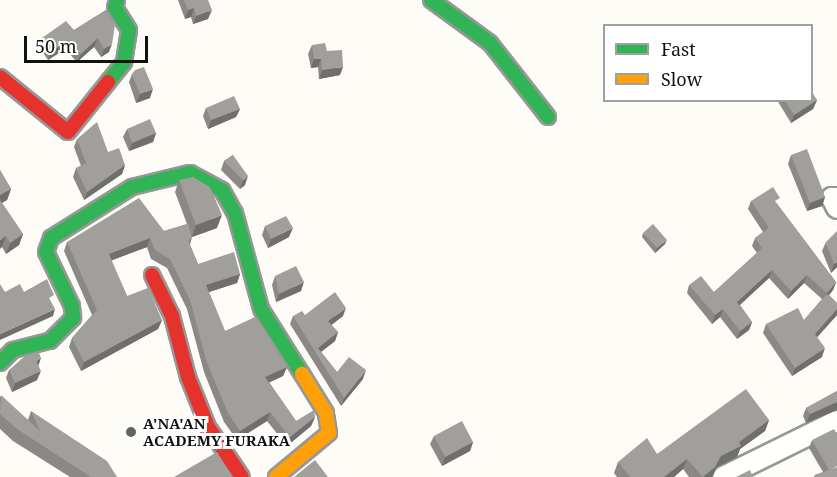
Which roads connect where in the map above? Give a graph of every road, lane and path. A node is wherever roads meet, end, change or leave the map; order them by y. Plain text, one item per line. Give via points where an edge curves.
1 (117, 0) edge
2 (431, 0) edge
3 (0, 77) edge
4 (548, 117) dead end
5 (837, 198) edge
6 (837, 208) edge
7 (152, 275) dead end
8 (0, 363) edge
9 (837, 421) edge
10 (242, 477) edge
11 (276, 477) edge
12 (723, 477) edge

1 - 3 street via 115,8 129,30 124,62 68,132
2 - 4 street via 490,44
5 - 6 street via 832,198
7 - 10 street via 172,316 188,377 208,427
8 - 11 street via 13,350 50,341 73,318 72,306 46,252 51,238 132,187 190,173 204,178 222,190 235,213 261,309 326,413 330,433
9 - 12 street

